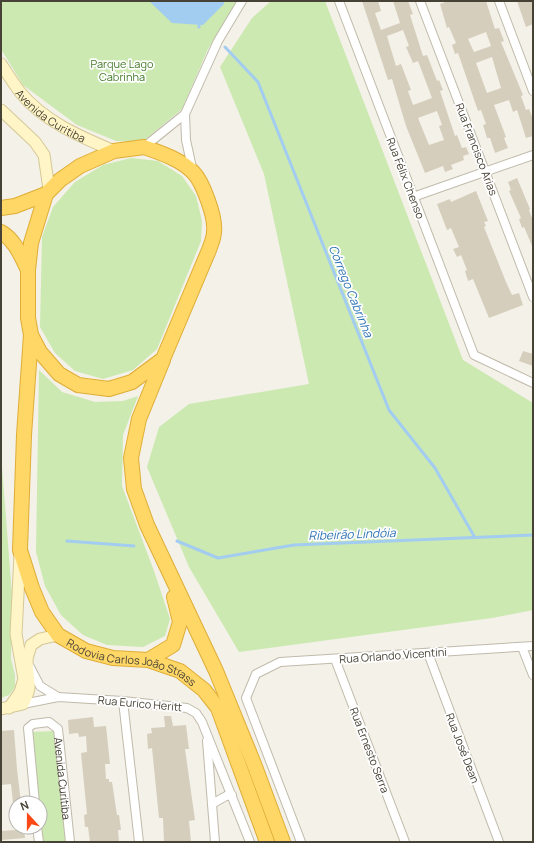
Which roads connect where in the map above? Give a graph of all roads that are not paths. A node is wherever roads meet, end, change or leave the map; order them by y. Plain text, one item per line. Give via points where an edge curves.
1 (242, 1) edge
2 (338, 1) edge
3 (420, 1) edge
4 (499, 1) edge
5 (1, 64) edge
6 (533, 92) edge
7 (1, 110) edge
8 (184, 114) junction
9 (144, 147) junction
10 (114, 151) junction
11 (533, 156) edge
12 (194, 172) junction
13 (486, 173) junction
14 (48, 192) junction
15 (414, 197) junction
16 (1, 208) edge
17 (1, 232) edge
18 (28, 270) junction
19 (533, 297) edge
20 (31, 335) junction
21 (163, 359) junction
22 (533, 383) edge
23 (20, 550) junction
24 (165, 562) junction
25 (58, 635) junction
26 (533, 646) edge
27 (522, 647) junction
28 (428, 653) junction
29 (335, 659) junction
30 (27, 660) junction
31 (148, 660) junction
32 (533, 675) edge
33 (58, 697) junction
34 (123, 701) junction
35 (23, 704) junction
36 (5, 708) edge
37 (207, 734) junction
38 (34, 795) edge
39 (232, 795) junction
40 (212, 804) junction
41 (274, 817) junction
42 (70, 842) edge
43 (139, 842) edge
44 (215, 842) edge
45 (250, 842) edge
46 (267, 842) edge
47 (283, 842) edge
48 (287, 842) edge
49 (301, 842) edge
50 (405, 842) edge
51 (499, 842) edge

1 - 8 street via 218,41
2 - 15 street, Rua Félix Chenso
3 - 13 street, Rua Francisco Arias
4 - 6 street
5 - 10 street, Avenida Curitiba via 21,93 46,116 76,134
7 - 14 street via 35,142 44,155
8 - 9 street
8 - 12 street via 186,140
9 - 10 highway
9 - 12 highway via 167,155
10 - 14 highway via 80,166
11 - 13 street
12 - 21 highway via 204,190 214,232 209,250
13 - 15 street
13 - 19 street, Rua Francisco Arias
14 - 16 highway via 15,206
14 - 18 highway via 31,242
15 - 22 street, Rua Félix Chenso via 474,355
17 - 18 highway via 8,236 17,248
18 - 20 highway via 28,318
20 - 21 highway via 40,352 59,374 86,387 108,389 132,382
20 - 23 highway, Rodovia Carlos João Strass
21 - 24 highway via 139,419 131,458 134,489 147,525
23 - 25 highway, Rodovia Carlos João Strass via 42,612
23 - 36 street via 16,634 24,679 20,692
24 - 31 highway via 180,622 173,645
24 - 41 highway via 216,672
25 - 30 street via 40,639 31,645
25 - 31 highway, Rodovia Carlos João Strass via 86,651 113,658
26 - 27 street, Rua Orlando Vicentini
27 - 28 street, Rua Orlando Vicentini
27 - 32 street
28 - 29 street, Rua Orlando Vicentini
28 - 51 street, Rua José Dean
29 - 49 street, Rua Orlando Vicentini via 280,662 256,674 246,698
29 - 50 street, Rua Ernesto Serra
30 - 33 street via 40,686
30 - 35 street via 30,682
31 - 46 highway, Rodovia Carlos João Strass via 180,671 204,690 218,708
33 - 34 street, Rua Eurico Heritt
33 - 35 street
34 - 37 street, Rua Eurico Heritt via 187,708 196,713
34 - 43 street
35 - 36 street
37 - 39 street, Rua Eurico Heritt
37 - 40 street
38 - 42 street, Avenida Curitiba via 28,728 33,724 49,722 58,730
39 - 40 street
39 - 45 street, Rua Eurico Heritt
40 - 44 street
41 - 47 highway
41 - 48 highway

